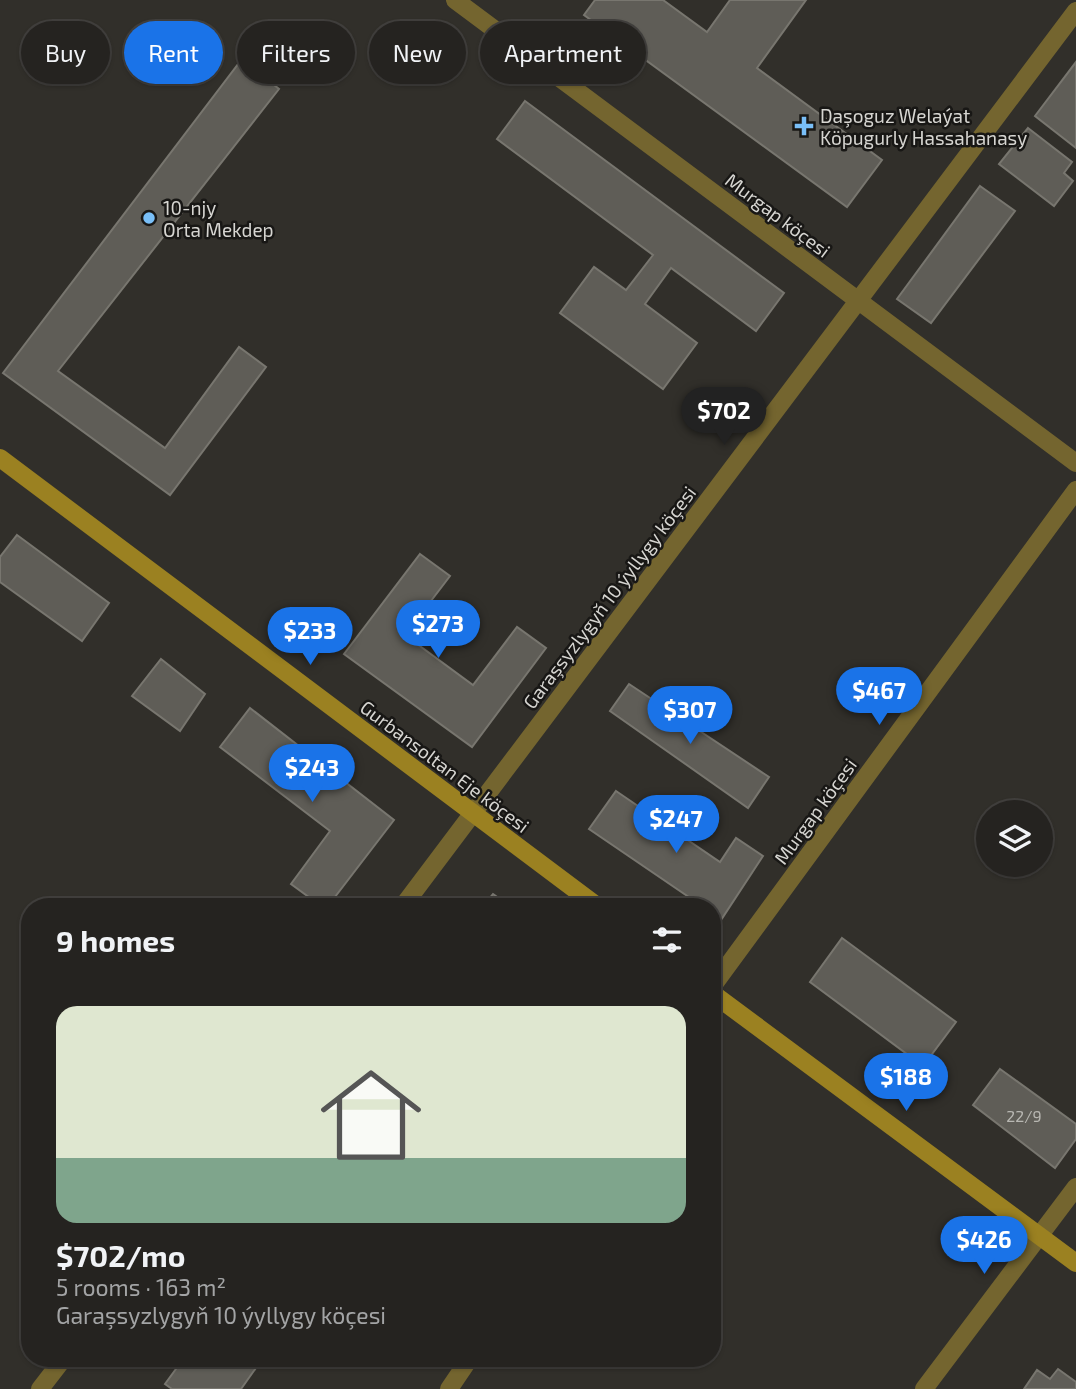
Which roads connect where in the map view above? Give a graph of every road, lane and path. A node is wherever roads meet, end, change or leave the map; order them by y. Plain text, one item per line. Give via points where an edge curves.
1 (455, 0) edge
2 (1076, 11) edge
3 (858, 302) junction
4 (0, 458) edge
5 (1076, 463) edge
6 (1076, 490) edge
7 (473, 813) junction
8 (409, 898) edge
9 (586, 898) edge
10 (721, 975) edge
11 (721, 1000) edge
12 (1076, 1187) edge
13 (1039, 1236) junction
14 (1076, 1263) edge
15 (57, 1367) edge
16 (464, 1367) edge
17 (40, 1389) edge
18 (449, 1389) edge
19 (924, 1389) edge

1 - 3 street, Murgap köçesi
2 - 3 street, Garaşsyzlygyň 10 ýyllygy köçesi
3 - 5 street, Murgap köçesi
3 - 7 street, Garaşsyzlygyň 10 ýyllygy köçesi
4 - 7 main road, Gurbansoltan Eje köçesi
6 - 10 street, Murgap köçesi
7 - 8 street, Garaşsyzlygyň 10 ýyllygy köçesi
7 - 9 main road, Gurbansoltan Eje köçesi
11 - 13 main road
12 - 13 street
13 - 14 main road
13 - 19 street
15 - 17 street
16 - 18 street

